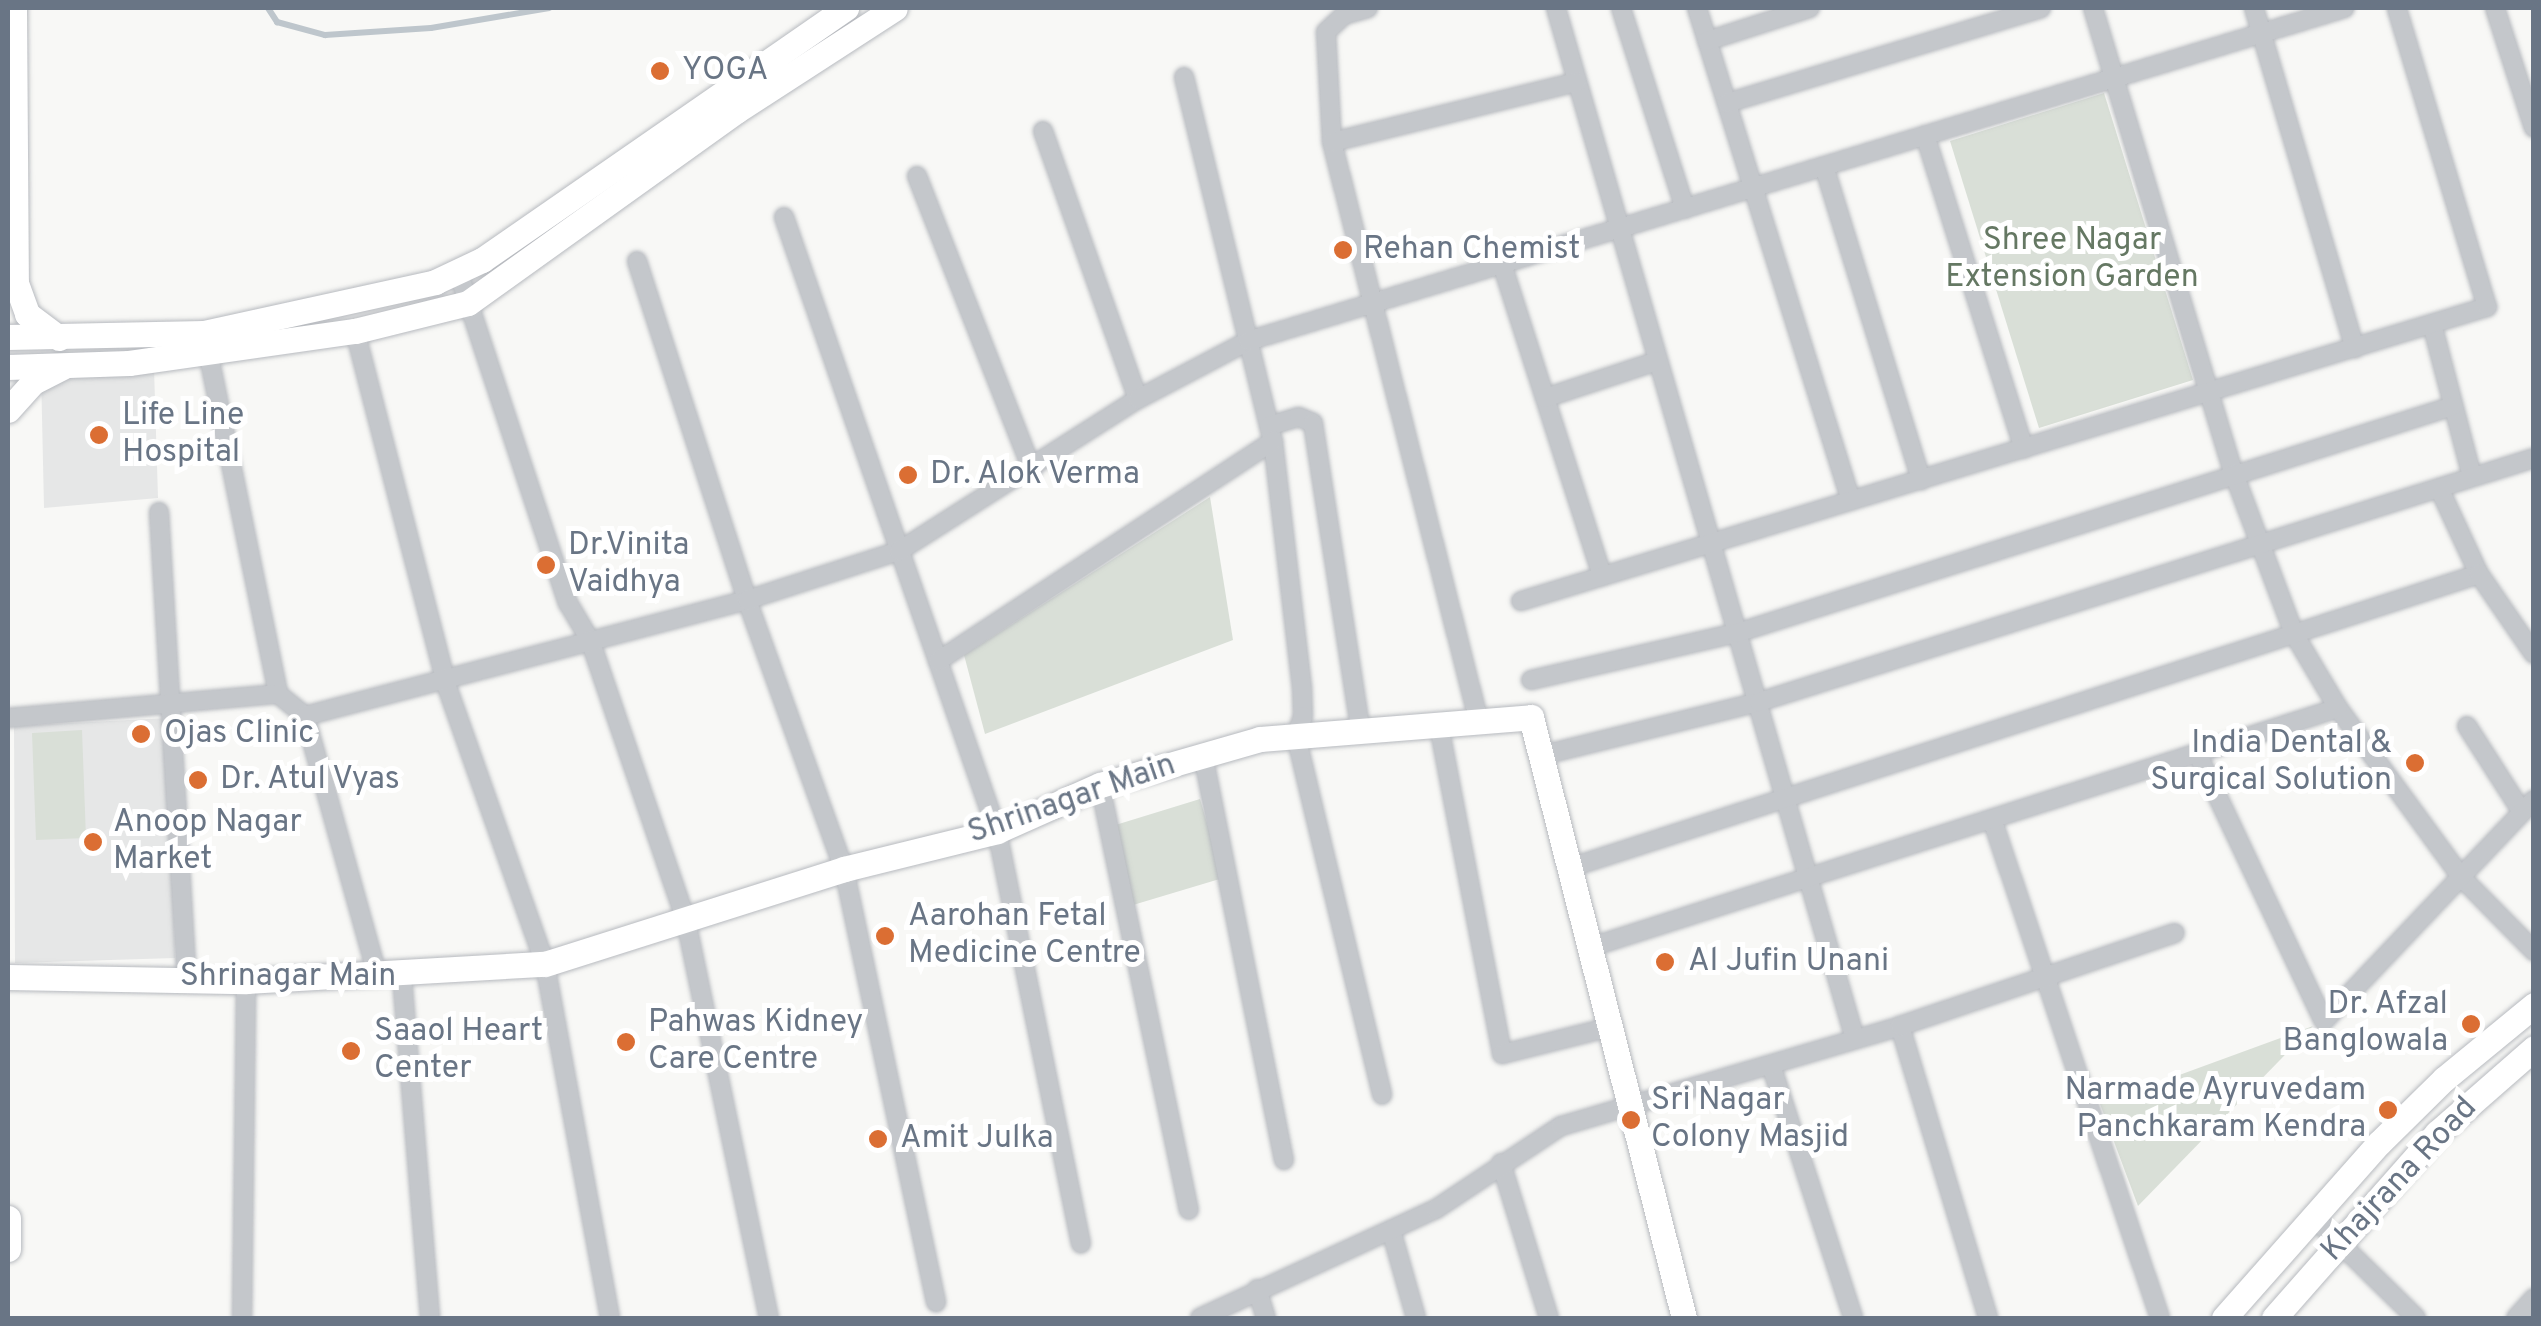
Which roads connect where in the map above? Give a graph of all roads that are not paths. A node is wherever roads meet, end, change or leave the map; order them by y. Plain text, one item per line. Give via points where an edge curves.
1 (14, 8) edge
2 (846, 8) edge
3 (895, 8) edge
4 (1368, 8) edge
5 (1556, 8) edge
6 (1622, 8) edge
7 (1697, 8) edge
8 (1810, 8) edge
9 (2041, 8) edge
10 (2093, 8) edge
11 (2254, 8) edge
12 (2344, 8) edge
13 (2397, 8) edge
14 (2495, 8) edge
15 (2262, 32) junction
16 (1707, 41) junction
17 (1184, 77) dead end
18 (2115, 78) junction
19 (1577, 82) junction
20 (1726, 103) junction
21 (2534, 128) edge
22 (1043, 131) dead end
23 (1925, 135) junction
24 (1332, 142) junction
25 (1824, 166) junction
26 (917, 176) dead end
27 (1753, 188) junction
28 (11, 189) edge
29 (1684, 209) junction
30 (784, 216) dead end
31 (1619, 229) junction
32 (637, 260) dead end
33 (1502, 264) junction
34 (458, 271) junction
35 (468, 303) junction
36 (1370, 305) junction
37 (2432, 324) junction
38 (355, 331) junction
39 (8, 337) edge
40 (59, 338) junction
41 (206, 342) junction
42 (1248, 342) junction
43 (2354, 348) junction
44 (1657, 361) junction
45 (66, 365) junction
46 (8, 367) edge
47 (2210, 393) junction
48 (1545, 398) junction
49 (1138, 400) junction
50 (2453, 406) junction
51 (8, 410) edge
52 (1271, 433) junction
53 (2024, 449) junction
54 (2534, 458) edge
55 (1032, 470) junction
56 (2234, 474) junction
57 (2472, 478) junction
58 (1921, 480) junction
59 (2439, 488) junction
60 (1852, 502) junction
61 (159, 512) dead end
62 (1709, 544) junction
63 (2258, 545) junction
64 (900, 550) junction
65 (2478, 574) junction
66 (1602, 576) junction
67 (747, 600) junction
68 (1520, 601) dead end
69 (1738, 634) junction
70 (2294, 634) junction
71 (590, 640) junction
72 (2534, 654) edge
73 (938, 661) junction
74 (1531, 680) dead end
75 (446, 684) junction
76 (278, 694) junction
77 (1758, 702) junction
78 (173, 706) junction
79 (2338, 708) junction
80 (305, 716) junction
81 (8, 718) edge
82 (1479, 722) junction
83 (1439, 726) junction
84 (2467, 726) dead end
85 (1360, 728) junction
86 (1296, 736) junction
87 (1203, 755) junction
88 (1543, 755) junction
89 (2198, 755) junction
90 (1100, 785) junction
91 (1786, 799) junction
92 (2528, 806) edge
93 (1993, 822) junction
94 (997, 831) junction
95 (1569, 868) junction
96 (844, 869) junction
97 (2462, 878) junction
98 (1809, 879) junction
99 (686, 921) junction
100 (2175, 933) dead end
101 (1588, 948) junction
102 (2534, 951) edge
103 (545, 964) junction
104 (8, 977) edge
105 (390, 977) junction
106 (2047, 977) junction
107 (188, 978) junction
108 (246, 981) junction
109 (2534, 1005) edge
110 (1900, 1026) junction
111 (1606, 1028) junction
112 (1855, 1039) junction
113 (2534, 1048) edge
114 (1771, 1066) junction
115 (1382, 1095) dead end
116 (1626, 1107) junction
117 (1284, 1160) dead end
118 (1501, 1163) junction
119 (1189, 1210) dead end
120 (2313, 1217) junction
121 (8, 1218) edge
122 (1390, 1230) junction
123 (2339, 1242) junction
124 (1081, 1244) dead end
125 (8, 1248) edge
126 (1258, 1289) junction
127 (2534, 1298) edge
128 (936, 1302) dead end
129 (242, 1318) edge
130 (430, 1318) edge
131 (610, 1318) edge
132 (768, 1318) edge
133 (1200, 1318) edge
134 (1266, 1318) edge
135 (1416, 1318) edge
136 (1548, 1318) edge
137 (1684, 1318) edge
138 (1853, 1318) edge
139 (1988, 1318) edge
140 (2160, 1318) edge
141 (2224, 1318) edge
142 (2274, 1318) edge
143 (2416, 1318) edge
144 (2516, 1318) edge

1 - 28 main road
2 - 34 main road
3 - 35 main road via 736,111
4 - 24 street via 1326,32
5 - 19 street
6 - 29 street
7 - 16 street
8 - 16 street
9 - 20 street
10 - 18 street
11 - 15 street
12 - 15 street
13 - 37 street via 2487,307
14 - 21 street
15 - 18 street
15 - 43 street
16 - 20 street
17 - 42 street
18 - 23 street
18 - 47 street
19 - 24 street
19 - 31 street
20 - 27 street
22 - 49 street
23 - 25 street
23 - 53 street
24 - 36 street
25 - 27 street
25 - 58 street
26 - 55 street
27 - 29 street
27 - 60 street
28 - 40 main road via 18,300
29 - 31 street
30 - 64 street
31 - 33 street
31 - 44 street
32 - 67 street
33 - 36 street
33 - 48 street
34 - 35 street
34 - 41 main road
35 - 38 main road
35 - 71 street via 568,603
36 - 42 street
36 - 82 street
37 - 43 street
37 - 50 street
38 - 41 main road
38 - 75 street
39 - 40 main road
40 - 41 main road
41 - 45 main road
41 - 76 street
42 - 49 street
42 - 52 street
43 - 47 street
44 - 48 street
44 - 62 street
45 - 46 main road
45 - 51 main road via 33,382
47 - 53 street
47 - 56 street
48 - 66 street
49 - 55 street
50 - 56 street
50 - 57 street
52 - 73 street
52 - 85 street via 1300,417 1314,422
52 - 86 street via 1302,688
53 - 58 street
54 - 57 street
55 - 64 street
56 - 63 street
56 - 69 street
57 - 59 street
58 - 60 street
59 - 63 street
59 - 65 street
60 - 62 street
61 - 78 street
62 - 66 street
62 - 69 street
63 - 70 street
63 - 77 street
64 - 67 street
64 - 73 street
65 - 70 street
65 - 72 street
66 - 68 street
67 - 71 street
67 - 96 street
69 - 74 street
69 - 77 street
70 - 79 street
70 - 91 street
71 - 75 street
71 - 99 street
73 - 94 street
75 - 80 street
75 - 103 street
76 - 78 street
76 - 80 street
77 - 88 street
77 - 91 street
78 - 81 street
78 - 107 street
79 - 89 street
79 - 97 street
80 - 105 street
82 - 83 main road, Shrinagar Main
82 - 88 main road, Shrinagar Main via 1531,717
83 - 85 main road, Shrinagar Main
83 - 111 street via 1502,1054
84 - 92 street
85 - 86 main road, Shrinagar Main
86 - 87 main road, Shrinagar Main
86 - 115 street
87 - 90 main road, Shrinagar Main
87 - 117 street
88 - 95 main road, Shrinagar Main
89 - 93 street
89 - 97 street via 2324,1021
90 - 94 main road, Shrinagar Main
90 - 119 street
91 - 95 street
91 - 98 street
92 - 97 street
93 - 98 street
93 - 106 street
94 - 96 main road, Shrinagar Main
94 - 124 street
95 - 101 main road, Shrinagar Main
96 - 99 main road, Shrinagar Main
96 - 128 street
97 - 102 street
98 - 101 street
98 - 112 street
99 - 103 main road, Shrinagar Main
99 - 132 street
100 - 106 street
101 - 111 main road, Shrinagar Main
103 - 105 main road, Shrinagar Main
103 - 131 street
104 - 107 main road, Shrinagar Main
105 - 108 main road, Shrinagar Main
105 - 130 street
106 - 110 street
106 - 140 street
107 - 108 main road, Shrinagar Main
108 - 129 street
109 - 120 main road, Khajrana Road via 2444,1078
110 - 112 street
110 - 139 street
111 - 116 main road, Shrinagar Main
112 - 114 street
113 - 123 main road, Khajrana Road via 2437,1133
114 - 116 street
114 - 138 street
116 - 118 street via 1561,1126
116 - 137 main road, Shrinagar Main
118 - 122 street via 1436,1209
118 - 136 street
120 - 123 street
120 - 141 main road, Khajrana Road
121 - 125 main road
122 - 126 street
122 - 135 street
123 - 142 main road, Khajrana Road
123 - 143 street
126 - 133 street
126 - 134 street
127 - 144 street

